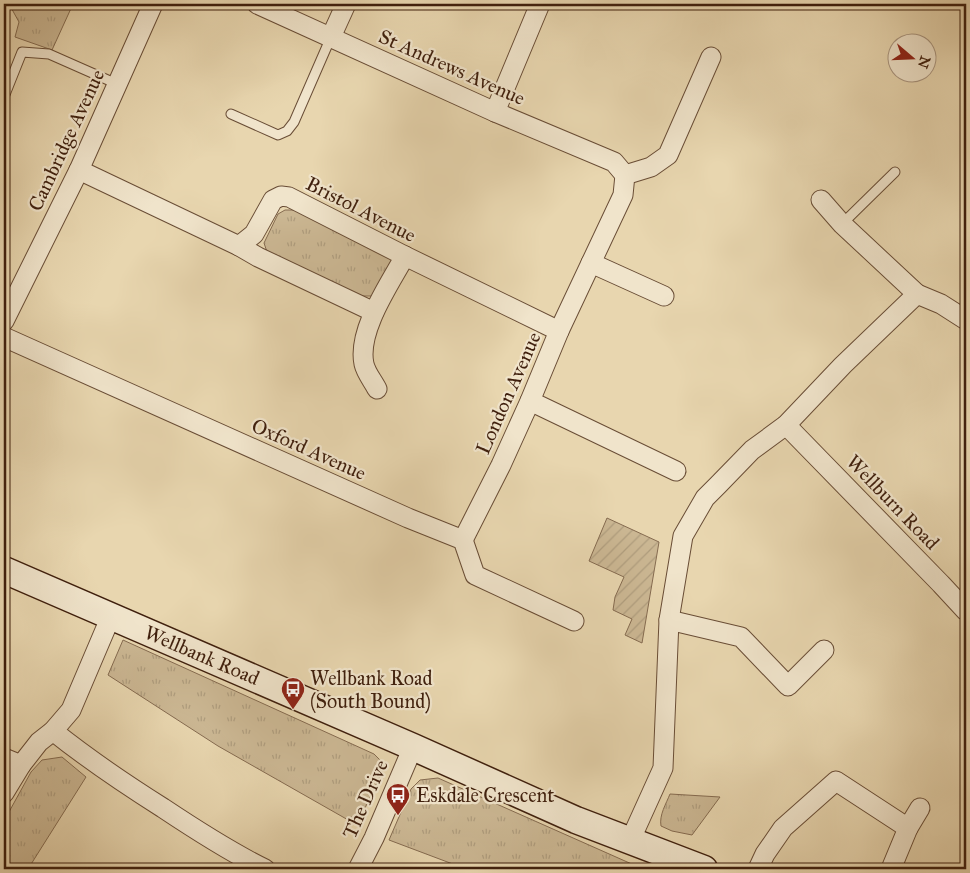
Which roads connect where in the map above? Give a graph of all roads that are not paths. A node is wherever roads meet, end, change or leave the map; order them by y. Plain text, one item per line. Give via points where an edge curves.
1 (153, 4) edge
2 (257, 4) edge
3 (346, 4) edge
4 (540, 4) edge
5 (331, 37) junction
6 (711, 56) dead end
7 (117, 84) junction
8 (4, 97) edge
9 (495, 112) junction
10 (230, 114) dead end
11 (79, 170) junction
12 (895, 172) dead end
13 (625, 175) junction
14 (821, 200) dead end
15 (842, 224) junction
16 (239, 246) junction
17 (405, 256) junction
18 (591, 263) junction
19 (917, 294) junction
20 (664, 296) dead end
21 (374, 312) junction
22 (966, 320) edge
23 (4, 321) edge
24 (559, 331) junction
25 (4, 337) edge
26 (377, 389) dead end
27 (530, 402) junction
28 (786, 425) junction
29 (676, 471) dead end
30 (463, 540) junction
31 (4, 570) edge
32 (966, 611) edge
33 (111, 616) junction
34 (669, 620) junction
35 (574, 621) dead end
36 (824, 650) dead end
37 (52, 731) junction
38 (413, 747) junction
39 (12, 761) edge
40 (4, 793) edge
41 (920, 808) dead end
42 (908, 828) junction
43 (630, 840) junction
44 (259, 868) edge
45 (358, 869) edge
46 (704, 869) edge
47 (758, 869) edge
48 (891, 869) edge

1 - 7 street, Cambridge Avenue
2 - 5 street, St Andrews Avenue
3 - 5 street
4 - 9 street
5 - 9 street, St Andrews Avenue
5 - 10 lane via 294,122 287,131 278,135
6 - 13 street via 668,156
7 - 8 lane via 49,54 22,52
7 - 11 street, Cambridge Avenue
9 - 13 street, St Andrews Avenue via 614,162
11 - 16 street
11 - 23 street, Cambridge Avenue
12 - 15 lane
13 - 18 street, London Avenue via 623,195
14 - 15 street
15 - 19 street
16 - 17 street, Bristol Avenue via 254,234 273,200 281,196 289,197
16 - 21 street
17 - 21 street
17 - 24 street, Bristol Avenue
18 - 20 street
18 - 24 street, London Avenue
19 - 22 street
19 - 28 street
21 - 26 street via 363,343 364,365
24 - 27 street, London Avenue
25 - 30 street, Oxford Avenue
27 - 29 street
27 - 30 street, London Avenue
28 - 32 street, Wellburn Road
28 - 34 street via 752,450 705,498 683,536
30 - 35 street via 475,575
31 - 33 street, Wellbank Road
33 - 37 street via 71,710
33 - 38 street, Wellbank Road
34 - 36 street via 741,637 788,686
34 - 43 street via 663,768
37 - 39 street
37 - 44 street via 110,774
38 - 43 street, Wellbank Road via 576,820
38 - 45 street, The Drive
39 - 40 street
41 - 42 street
42 - 47 street via 836,781 783,828
42 - 48 street
43 - 46 street, Wellbank Road

